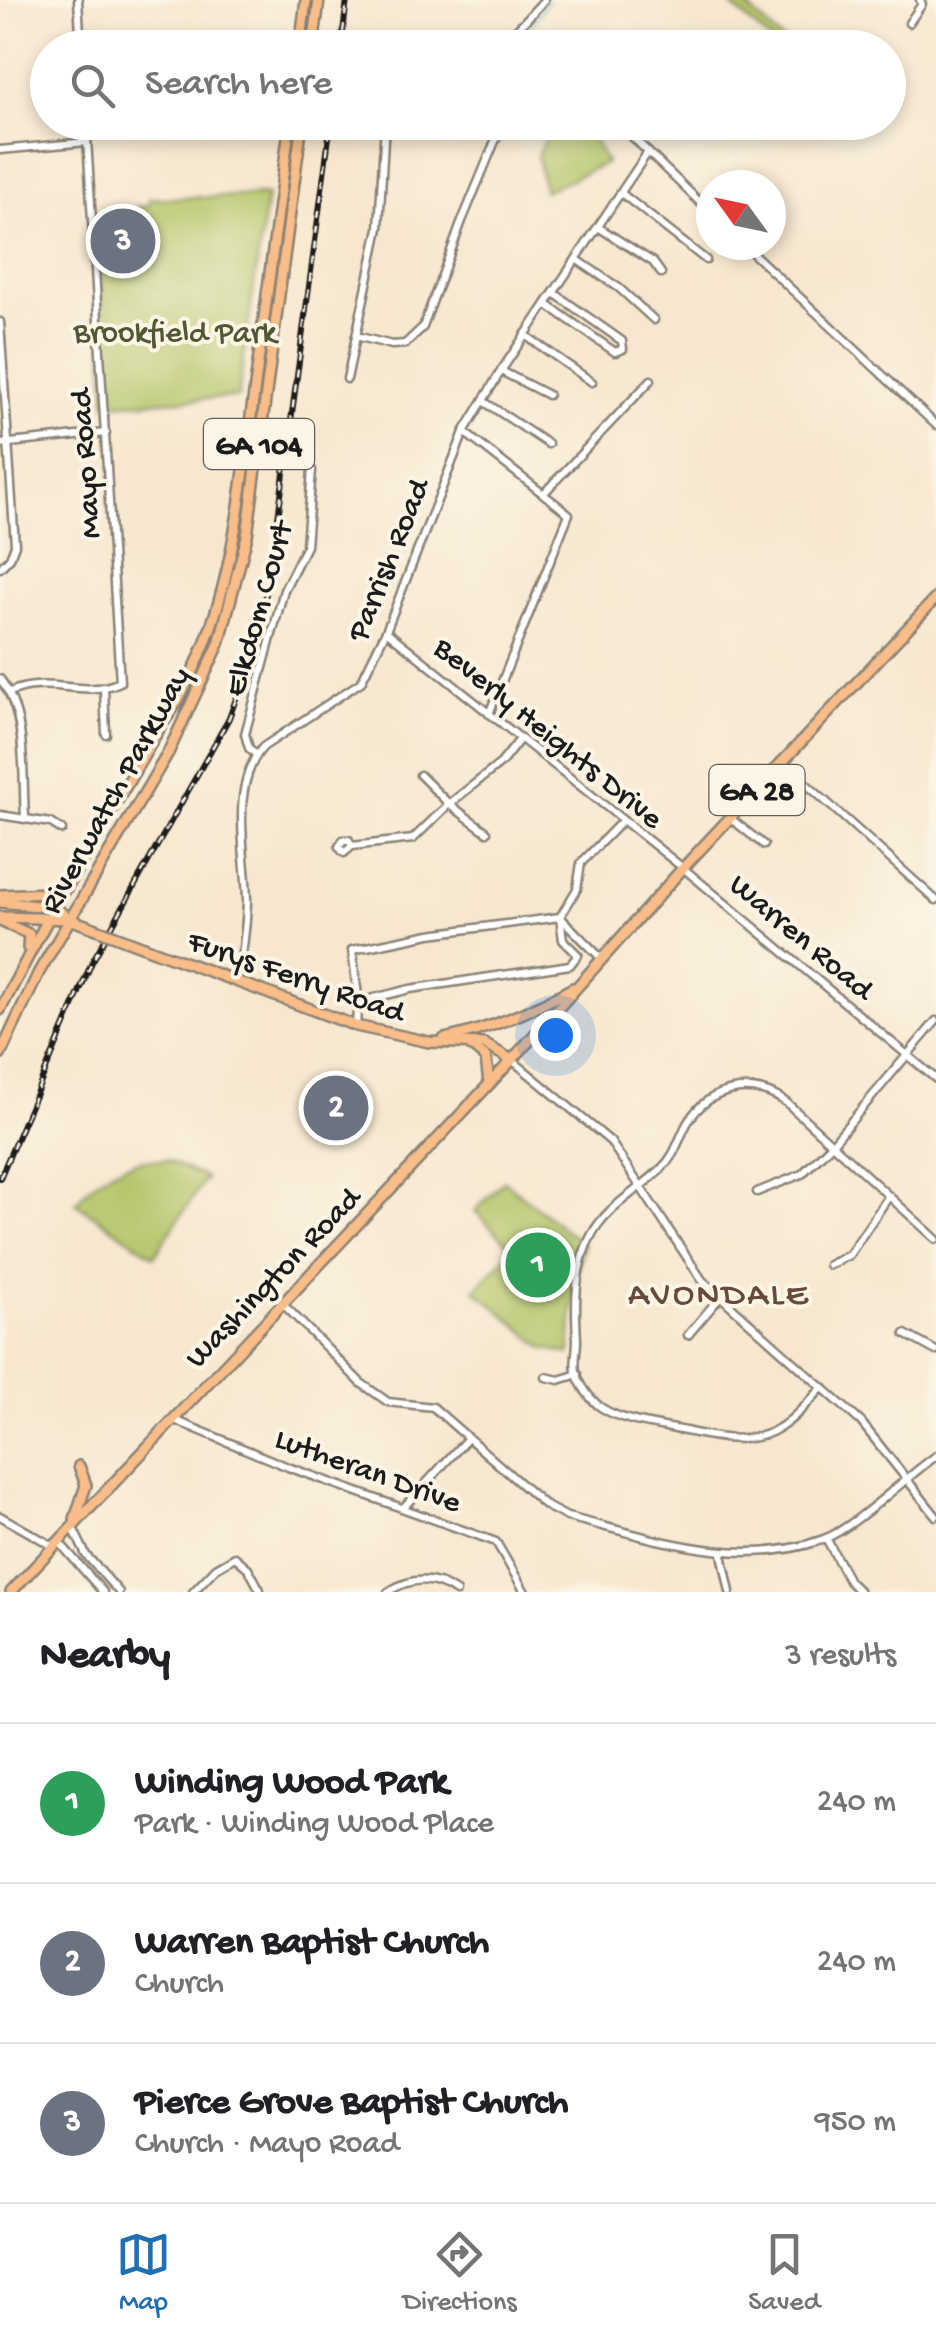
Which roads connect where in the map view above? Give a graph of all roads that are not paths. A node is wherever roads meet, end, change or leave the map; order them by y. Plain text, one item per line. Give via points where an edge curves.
1 (78, 0) edge
2 (306, 0) edge
3 (319, 0) edge
4 (544, 0) edge
5 (920, 0) edge
6 (909, 23) dead end
7 (80, 30) edge
8 (302, 30) edge
9 (315, 30) edge
10 (515, 30) edge
11 (288, 140) edge
12 (300, 140) edge
13 (384, 140) edge
14 (495, 140) edge
15 (636, 140) edge
16 (88, 142) joint
17 (0, 150) edge
18 (648, 152) junction
19 (621, 192) junction
20 (696, 198) edge
21 (598, 227) junction
22 (696, 252) edge
23 (576, 259) junction
24 (760, 260) edge
25 (661, 273) dead end
26 (554, 293) junction
27 (546, 304) junction
28 (654, 320) dead end
29 (0, 322) edge
30 (525, 335) junction
31 (356, 336) junction
32 (501, 371) junction
33 (347, 380) dead end
34 (651, 380) dead end
35 (592, 382) dead end
36 (548, 395) dead end
37 (483, 400) junction
38 (936, 425) edge
39 (464, 432) junction
40 (106, 433) junction
41 (0, 444) edge
42 (10, 444) junction
43 (548, 444) dead end
44 (312, 470) dead end
45 (544, 493) junction
46 (0, 568) edge
47 (936, 598) edge
48 (386, 632) junction
49 (0, 680) edge
50 (104, 688) junction
51 (10, 692) junction
52 (490, 714) junction
53 (106, 734) dead end
54 (520, 739) junction
55 (256, 755) junction
56 (783, 763) junction
57 (420, 775) dead end
58 (449, 804) junction
59 (0, 815) edge
60 (26, 817) junction
61 (730, 818) junction
62 (622, 821) junction
63 (62, 830) dead end
64 (486, 832) dead end
65 (764, 845) dead end
66 (352, 846) dead end
67 (83, 862) junction
68 (683, 868) junction
69 (0, 899) edge
70 (936, 900) edge
71 (56, 908) junction
72 (560, 917) junction
73 (0, 919) edge
74 (69, 919) junction
75 (48, 920) junction
76 (602, 959) junction
77 (24, 962) junction
78 (236, 982) junction
79 (580, 984) junction
80 (358, 1002) junction
81 (0, 1010) edge
82 (936, 1022) edge
83 (356, 1026) junction
84 (429, 1042) junction
85 (466, 1043) junction
86 (0, 1054) edge
87 (908, 1054) junction
88 (512, 1060) junction
89 (936, 1079) edge
90 (489, 1084) junction
91 (832, 1144) junction
92 (641, 1184) junction
93 (758, 1192) dead end
94 (889, 1196) junction
95 (936, 1239) edge
96 (829, 1265) dead end
97 (721, 1296) junction
98 (281, 1302) junction
99 (566, 1334) dead end
100 (576, 1334) junction
101 (905, 1334) dead end
102 (688, 1335) dead end
103 (936, 1352) edge
104 (578, 1374) junction
105 (546, 1376) dead end
106 (824, 1386) junction
107 (171, 1418) junction
108 (468, 1438) junction
109 (936, 1456) edge
110 (80, 1466) dead end
111 (906, 1477) junction
112 (404, 1506) junction
113 (0, 1516) edge
114 (936, 1516) edge
115 (72, 1526) junction
116 (826, 1538) junction
117 (56, 1544) junction
118 (722, 1554) junction
119 (259, 1591) edge
120 (10, 1592) edge
121 (103, 1592) edge
122 (118, 1592) edge
123 (193, 1592) edge
124 (388, 1592) edge
125 (456, 1592) edge
126 (525, 1592) edge
127 (730, 1592) edge
128 (860, 1592) edge

1 - 7 street
2 - 8 main road
3 - 9 main road
4 - 10 street
5 - 6 street
11 - 67 main road, Riverwatch Parkway / GA 104 via 235,532 219,603 178,703
12 - 74 main road, Riverwatch Parkway / GA 104 via 247,536 230,609 168,753
13 - 31 street via 378,228
14 - 31 street via 423,327 405,344
15 - 18 street
16 - 17 street
16 - 40 street, Mayo Road
18 - 19 street, Parrish Road
18 - 20 street
19 - 21 street, Parrish Road
19 - 22 street
21 - 23 street, Parrish Road
21 - 25 street
23 - 26 street, Parrish Road
23 - 28 street
24 - 38 street
26 - 27 street, Parrish Road
26 - 27 street via 622,341 623,350 615,352
27 - 30 street, Parrish Road
29 - 42 street
30 - 32 street, Parrish Road
30 - 35 street
31 - 33 street
32 - 36 street
32 - 37 street, Parrish Road
34 - 45 street
37 - 39 street, Parrish Road
37 - 43 street
39 - 45 street
39 - 48 street, Parrish Road
40 - 42 street
40 - 50 street, Mayo Road via 120,682
41 - 42 street
42 - 46 street via 14,545
44 - 55 street, Elkdom Court via 306,546 284,590 245,734
45 - 52 street via 569,514
47 - 56 main road, Washington Road / GA 28
48 - 52 street, Beverly Heights Drive
48 - 55 street, Parrish Road via 361,682
49 - 51 street
50 - 51 street via 28,684
50 - 53 street
51 - 60 street
52 - 54 street, Beverly Heights Drive
54 - 58 street via 501,764
54 - 62 street, Beverly Heights Drive
55 - 78 street via 244,799 246,916
56 - 61 main road, Washington Road / GA 28
56 - 70 street
57 - 58 street
58 - 64 street
58 - 66 street via 413,839
59 - 60 street
60 - 63 street
61 - 65 street
61 - 68 main road, Washington Road / GA 28
62 - 68 street, Beverly Heights Drive
62 - 72 street via 581,863
67 - 69 main road via 49,893
67 - 71 main road, Riverwatch Parkway / GA 104
68 - 76 main road, Washington Road / GA 28
68 - 87 street, Warren Road
69 - 71 main road
71 - 74 main road, Furys Ferry Road / GA 28
71 - 75 main road, Riverwatch Parkway / GA 104
72 - 76 street
72 - 80 street via 352,950
72 - 80 street via 563,940 578,955 570,965
73 - 75 main road, Furys Ferry Road / GA 28
73 - 77 main road via 29,934
74 - 75 main road, Furys Ferry Road / GA 28
74 - 78 main road, Furys Ferry Road / GA 28, bridge
74 - 86 main road, Riverwatch Parkway / GA 104
75 - 77 main road, Riverwatch Parkway / GA 104
76 - 79 main road, Washington Road / GA 28
77 - 81 main road, Riverwatch Parkway / GA 104
78 - 83 main road, Furys Ferry Road / GA 28
79 - 84 main road, GA 28 via 481,1031
79 - 88 main road, Washington Road / GA 28
80 - 83 street
82 - 87 street
83 - 84 main road, Furys Ferry Road / GA 28
84 - 85 main road, Furys Ferry Road / GA 28
85 - 88 main road, Furys Ferry Road / GA 28 via 484,1044
85 - 90 main road via 486,1058
87 - 89 street, Warren Road
87 - 91 street
88 - 90 main road, Washington Road
88 - 92 street via 610,1141
90 - 98 main road, Washington Road
91 - 92 street via 774,1094 734,1088 706,1102 667,1164
91 - 93 street via 802,1174
91 - 94 street
92 - 97 street via 702,1280
92 - 100 street via 592,1234 577,1282
94 - 95 street
94 - 96 street via 849,1255
97 - 102 street
97 - 106 street
98 - 107 main road, Washington Road
98 - 108 street via 361,1383 388,1402 433,1406
99 - 100 street
100 - 104 street
101 - 103 street
104 - 105 street
104 - 106 street via 589,1396 619,1416 726,1439 780,1428
106 - 111 street
107 - 112 street, Lutheran Drive
107 - 115 main road, Washington Road
108 - 112 street
108 - 118 street via 567,1518
109 - 111 street
110 - 115 main road via 86,1490
111 - 114 street
111 - 116 street
112 - 126 street, Lutheran Drive via 496,1542
113 - 117 street
115 - 117 main road, Washington Road
115 - 122 street
116 - 118 street
116 - 128 street
117 - 120 main road, Washington Road
117 - 121 street
118 - 127 street
119 - 123 street via 235,1557
124 - 125 street via 430,1579

